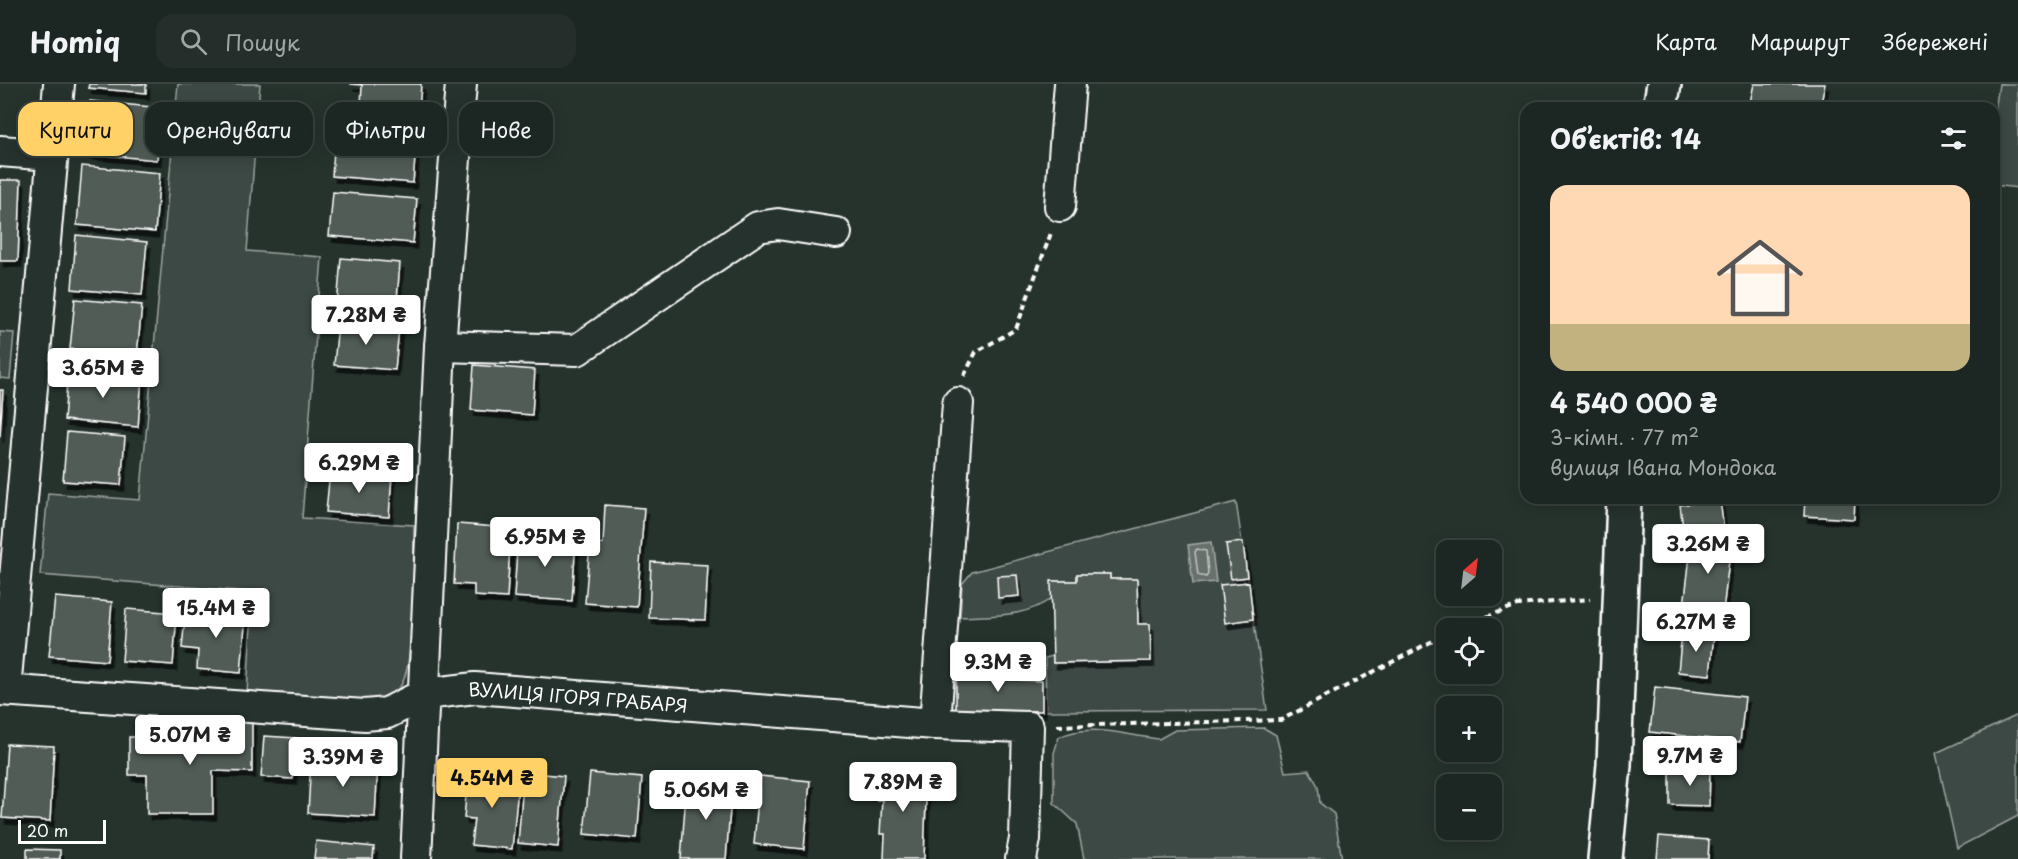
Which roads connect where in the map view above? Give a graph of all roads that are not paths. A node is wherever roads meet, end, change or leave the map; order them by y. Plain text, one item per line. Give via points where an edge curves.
1 (59, 84) edge
2 (460, 84) edge
3 (1070, 84) edge
4 (1664, 84) edge
5 (57, 102) edge
6 (1661, 102) edge
7 (0, 151) edge
8 (18, 152) edge
9 (52, 156) edge
10 (1060, 206) road end
11 (836, 233) dead end
12 (440, 346) junction
13 (958, 403) road end
14 (10, 501) edge
15 (1624, 504) edge
16 (2, 690) edge
17 (425, 694) junction
18 (934, 724) junction
19 (416, 859) edge
20 (1021, 859) edge
21 (1605, 859) edge

1 - 5 street
2 - 12 street
3 - 10 street
4 - 6 street
7 - 8 street
9 - 14 street
11 - 12 street via 778,224 758,227 576,350
12 - 17 street
13 - 18 street
14 - 16 street
15 - 21 street via 1614,765
16 - 17 street, ВУЛИЦЯ ІГОРЯ ГРАБАРЯ via 365,715 387,713
17 - 18 street, ВУЛИЦЯ ІГОРЯ ГРАБАРЯ via 475,688
17 - 19 street
18 - 20 street, ВУЛИЦЯ ІГОРЯ ГРАБАРЯ via 1028,727

